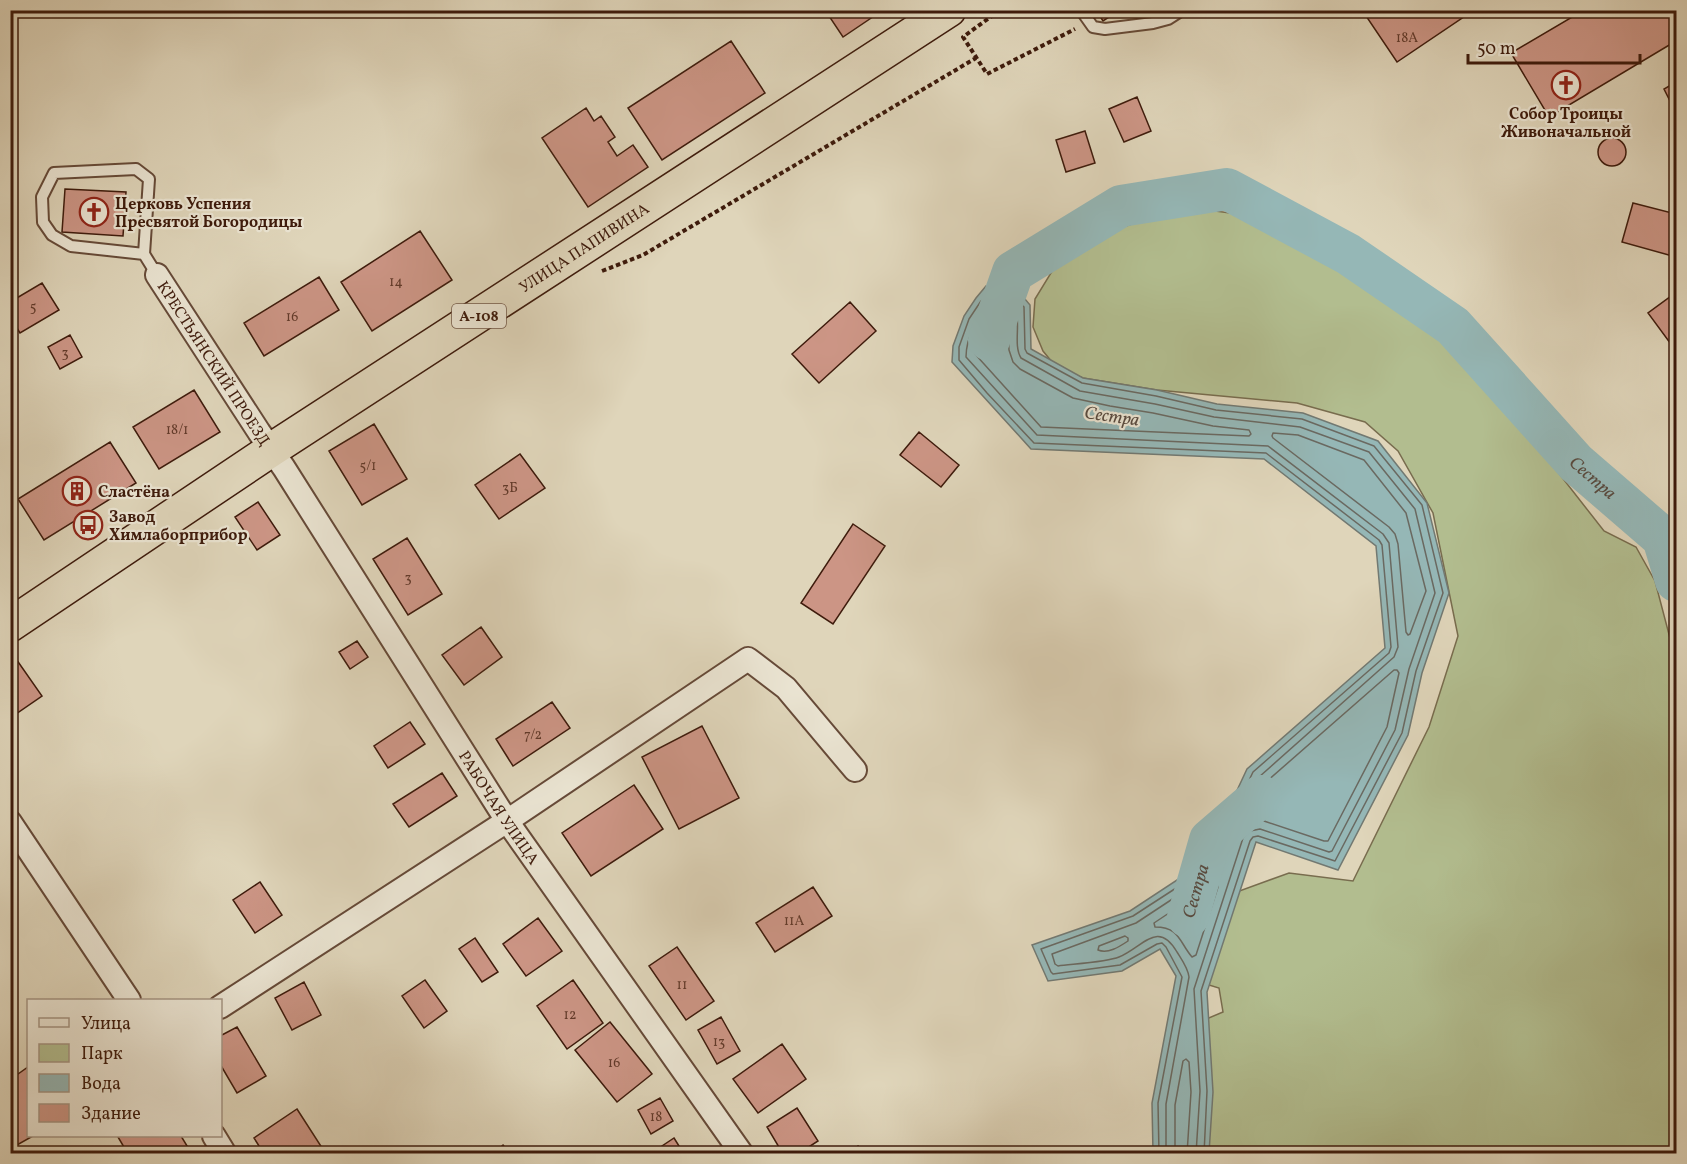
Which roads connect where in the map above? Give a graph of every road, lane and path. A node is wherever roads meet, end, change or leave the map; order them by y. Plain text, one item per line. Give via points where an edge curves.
1 (950, 10) edge
2 (1000, 10) edge
3 (1081, 10) edge
4 (1182, 10) edge
5 (1072, 20) dead end
6 (976, 58) junction
7 (144, 254) junction
8 (600, 271) dead end
9 (157, 275) joint
10 (271, 450) junction
11 (10, 625) edge
12 (855, 770) dead end
13 (507, 821) junction
14 (10, 822) edge
15 (128, 999) edge
16 (222, 1006) edge
17 (215, 1137) edge
18 (225, 1154) edge
19 (742, 1154) edge

1 - 10 highway, УЛИЦА ПАПИВИНА / А-108
2 - 6 path via 963,37
3 - 4 lane via 1093,27 1105,29 1168,19
5 - 6 path via 1076,29 987,74
6 - 8 path via 643,255
7 - 7 lane via 149,180 136,169 54,173 42,197 43,222 52,235 71,246
7 - 9 lane
9 - 10 street, КРЕСТЬЯНСКИЙ ПРОЕЗД
10 - 11 highway, УЛИЦА ПАПИВИНА / А-108
10 - 13 street, РАБОЧАЯ УЛИЦА
12 - 13 street via 786,688 748,659
13 - 16 street
13 - 19 street, РАБОЧАЯ УЛИЦА
14 - 15 street
17 - 18 street

